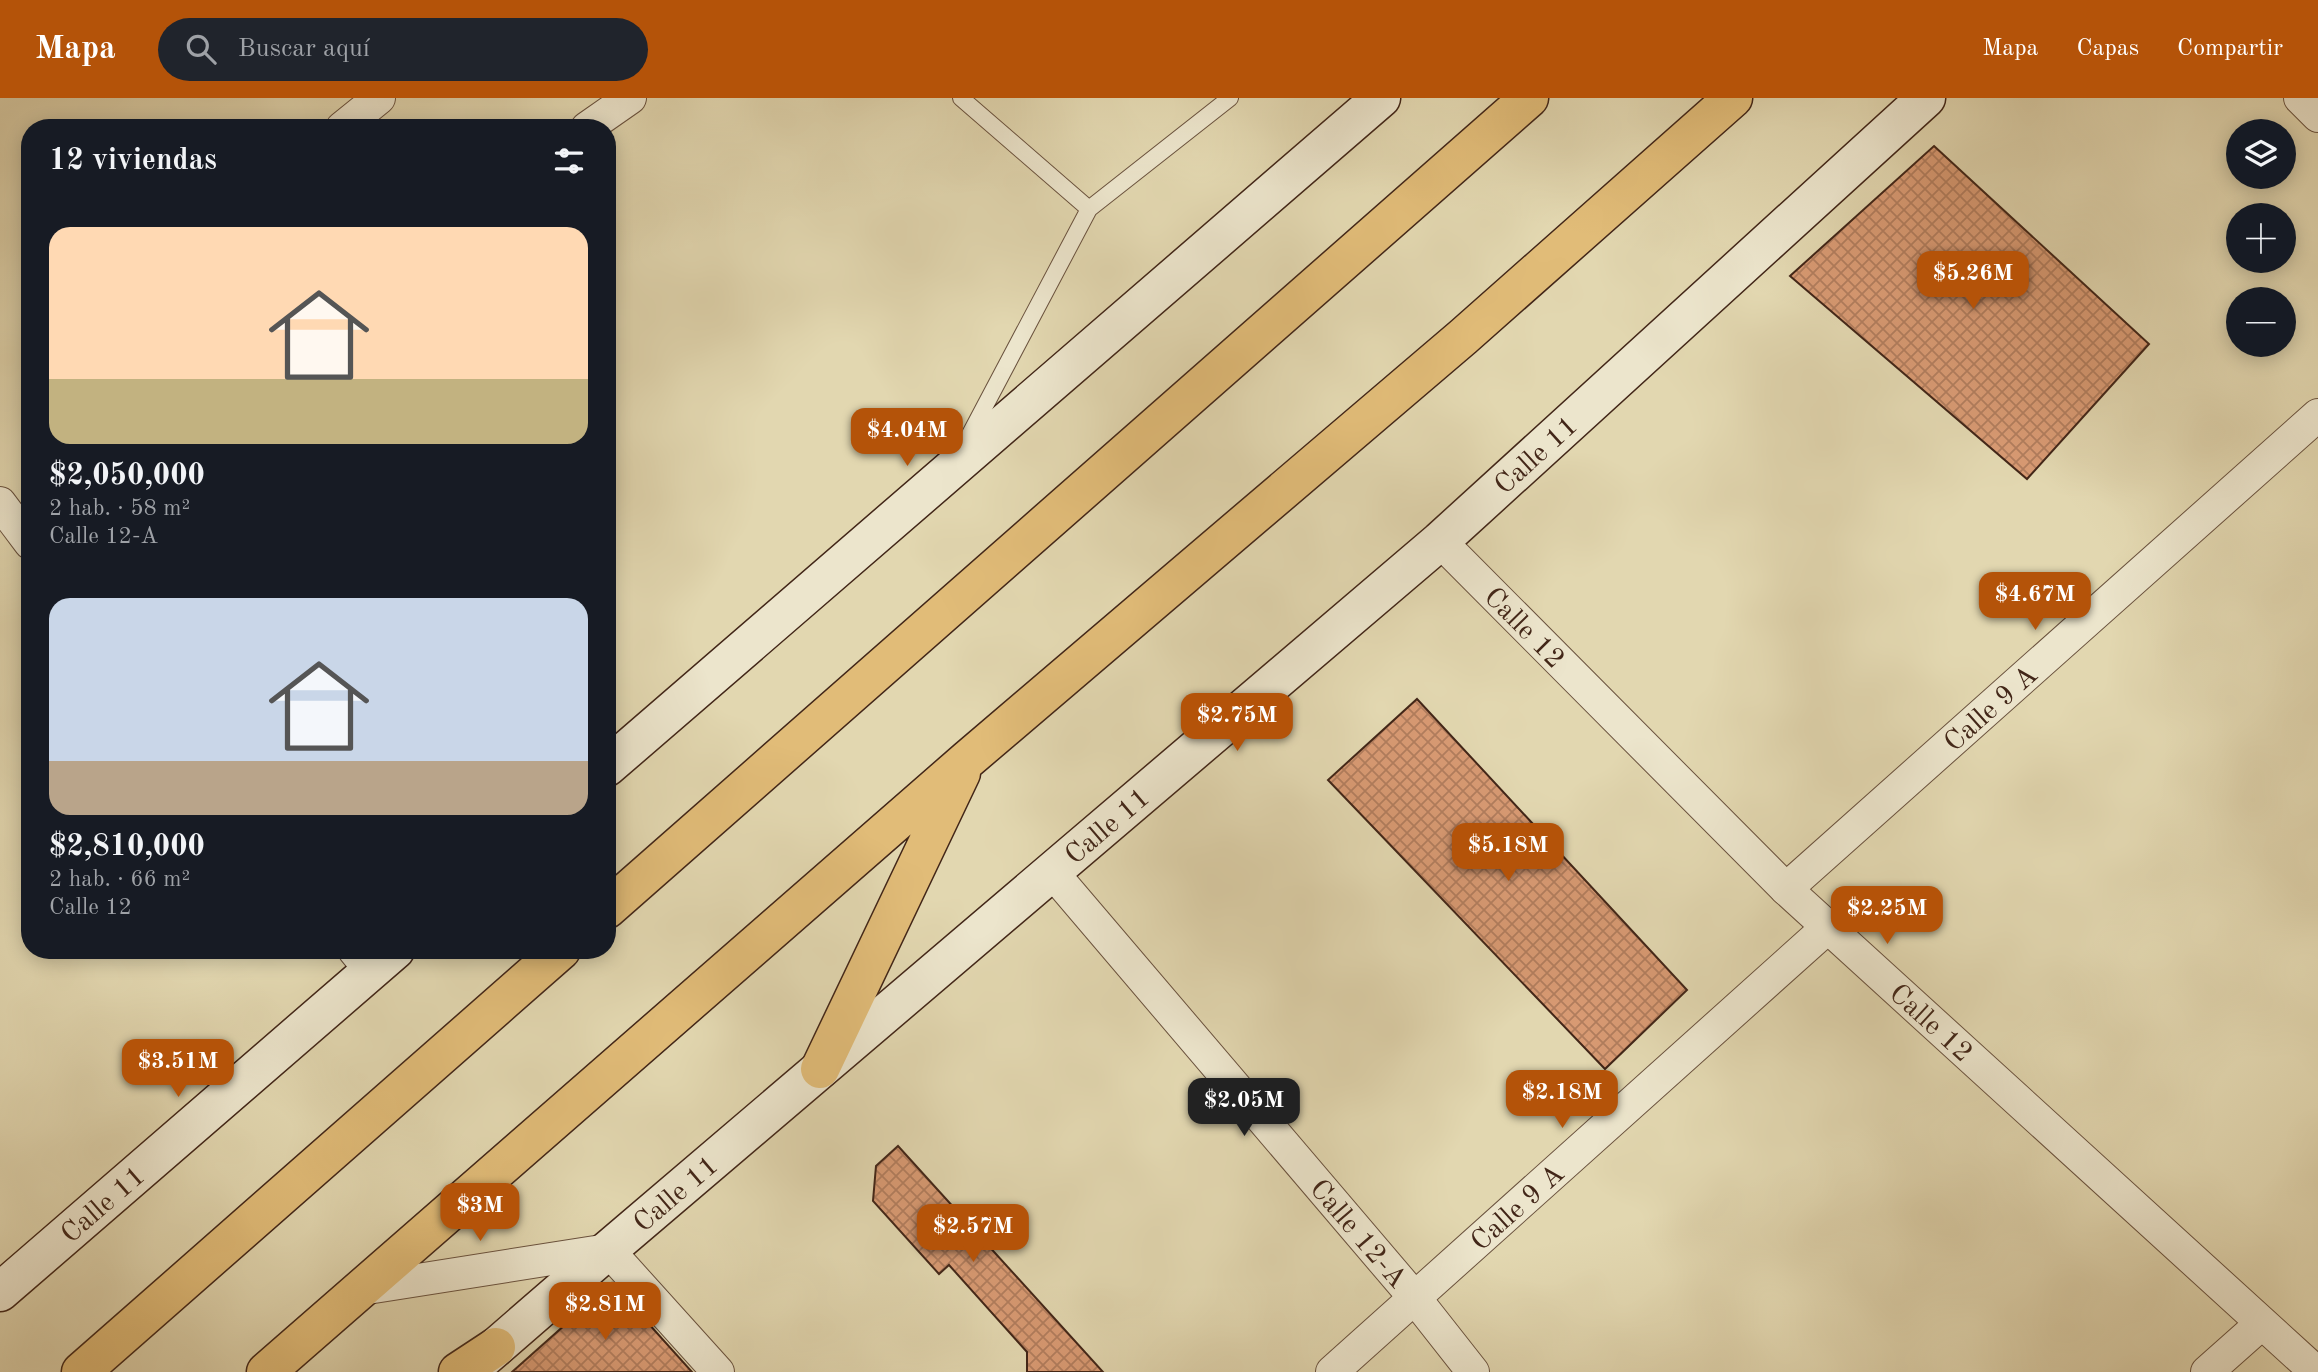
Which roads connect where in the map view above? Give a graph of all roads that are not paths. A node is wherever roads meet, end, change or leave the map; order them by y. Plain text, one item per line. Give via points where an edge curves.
1 (379, 98) edge
2 (630, 98) edge
3 (961, 98) edge
4 (1230, 98) edge
5 (1381, 98) edge
6 (1530, 98) edge
7 (1732, 98) edge
8 (1926, 98) edge
9 (2300, 98) edge
10 (2318, 116) edge
11 (353, 119) edge
12 (600, 119) edge
13 (1090, 209) junction
14 (2318, 415) edge
15 (952, 468) junction
16 (1440, 541) junction
17 (616, 759) edge
18 (967, 760) junction
19 (1052, 872) junction
20 (1786, 889) junction
21 (616, 901) edge
22 (1828, 927) junction
23 (371, 959) edge
24 (551, 959) edge
25 (821, 1069) junction
26 (608, 1250) junction
27 (361, 1289) junction
28 (0, 1292) edge
29 (1414, 1297) junction
30 (2261, 1324) junction
31 (482, 1360) edge
32 (81, 1372) edge
33 (266, 1372) edge
34 (458, 1372) edge
35 (718, 1372) edge
36 (1332, 1372) edge
37 (1474, 1372) edge
38 (2207, 1372) edge
39 (2316, 1372) edge

1 - 11 street
2 - 12 street
3 - 13 lane
4 - 13 lane
5 - 15 main road
6 - 21 highway
7 - 18 highway via 1463,337
8 - 16 main road, Calle 11
9 - 10 street
13 - 15 lane
14 - 20 street, Calle 9 A
15 - 17 main road
16 - 19 main road, Calle 11
16 - 20 street, Calle 12
18 - 25 highway
18 - 27 highway
19 - 25 main road, Calle 11
19 - 29 street, Calle 12-A
20 - 22 street, Calle 12
22 - 29 street, Calle 9 A
22 - 30 street, Calle 12
23 - 28 main road, Calle 11
24 - 32 highway
25 - 26 main road, Calle 11
26 - 27 street
26 - 31 main road, Calle 11
26 - 35 street
27 - 33 highway
29 - 36 street, Calle 9 A
29 - 37 street, Calle 12-A
30 - 38 street
30 - 39 street, Calle 12
31 - 34 highway

